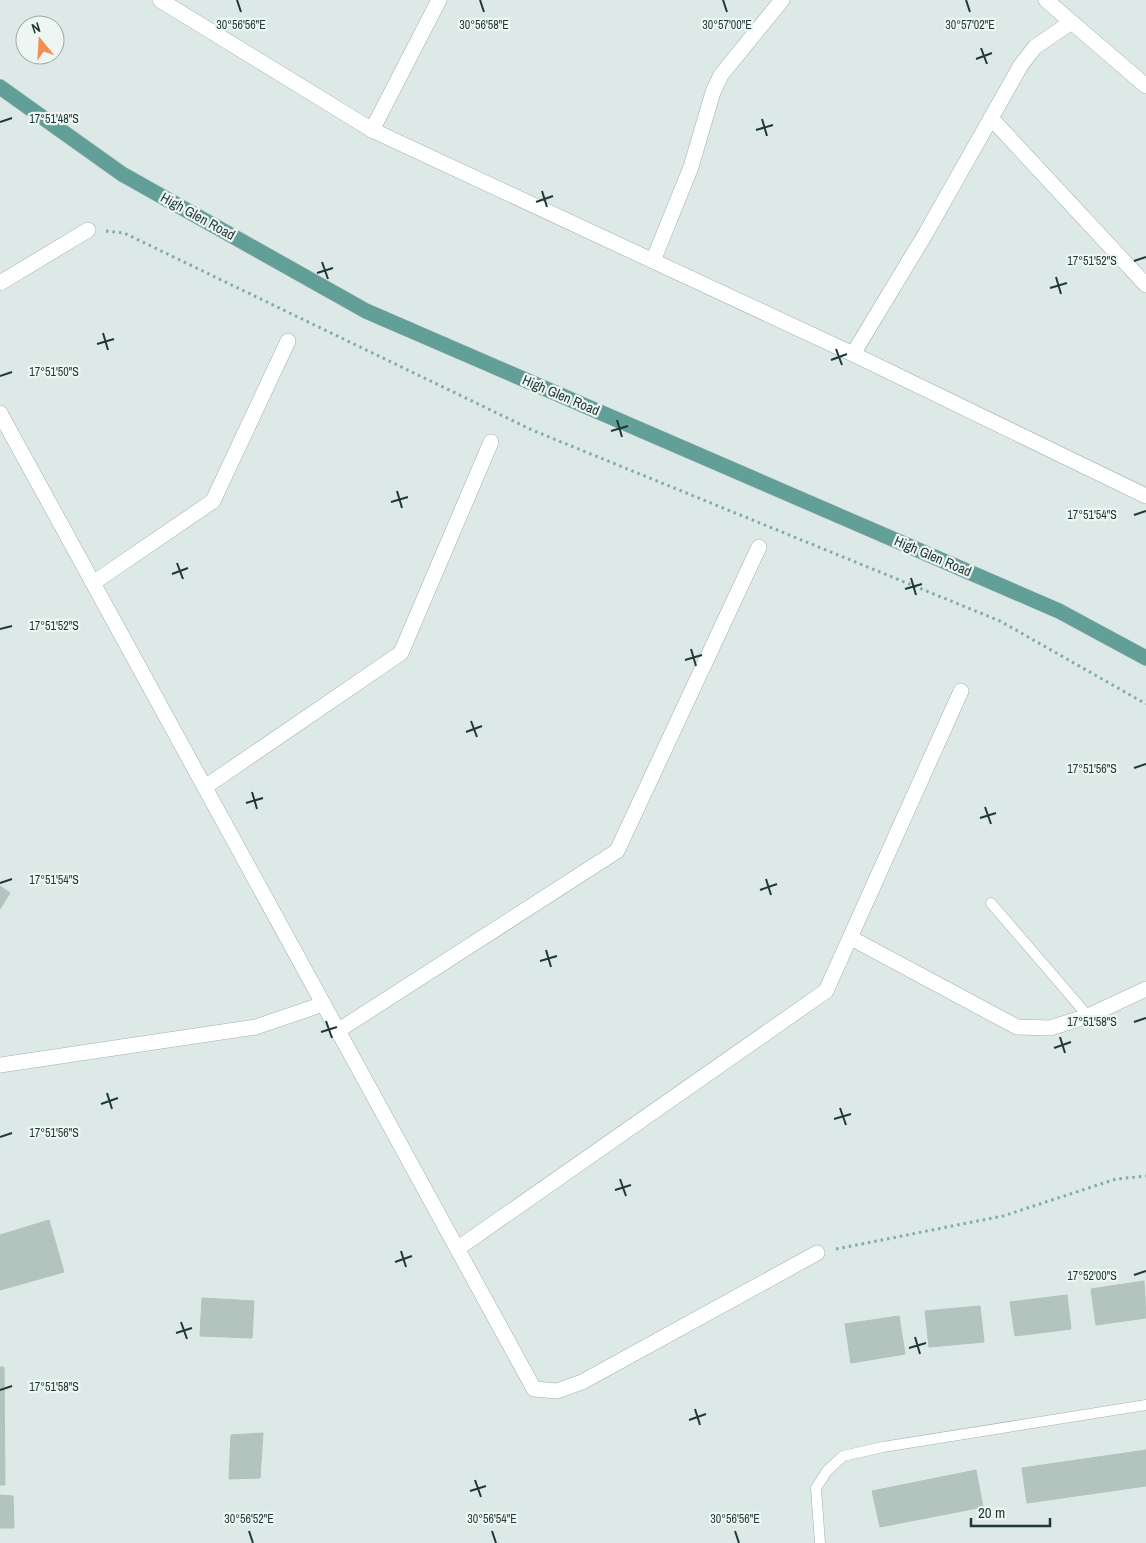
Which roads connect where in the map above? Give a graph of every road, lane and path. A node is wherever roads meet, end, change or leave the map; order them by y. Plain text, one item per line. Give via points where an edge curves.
1 (160, 0) edge
2 (439, 0) edge
3 (782, 0) edge
4 (1046, 0) edge
5 (1070, 23) junction
6 (1146, 86) edge
7 (0, 87) edge
8 (991, 118) junction
9 (372, 130) junction
10 (88, 230) joint
11 (654, 261) junction
12 (0, 283) edge
13 (1146, 285) edge
14 (288, 341) dead end
15 (853, 354) junction
16 (0, 413) edge
17 (491, 442) dead end
18 (1146, 496) edge
19 (759, 547) dead end
20 (93, 583) junction
21 (1146, 658) edge
22 (961, 691) dead end
23 (1146, 704) edge
24 (205, 787) junction
25 (992, 903) dead end
26 (850, 938) junction
27 (1146, 989) edge
28 (323, 1004) junction
29 (1088, 1016) junction
30 (339, 1030) junction
31 (0, 1065) edge
32 (1146, 1176) edge
33 (457, 1249) junction
34 (817, 1253) joint
35 (1146, 1405) edge
36 (820, 1543) edge

1 - 9 street
2 - 9 street
3 - 11 street via 721,75 691,167
4 - 5 street
5 - 6 street
5 - 8 street via 1035,48 1021,65
7 - 21 main road, High Glen Road via 122,174 366,311 1059,611
8 - 13 street
8 - 15 street
9 - 11 street
10 - 12 street
10 - 23 path via 124,233 532,430 1000,621
11 - 15 street
14 - 20 street via 213,501
15 - 18 street
16 - 20 street
17 - 24 street via 401,653
19 - 30 street via 617,851
20 - 24 street
22 - 26 street
24 - 28 street
25 - 29 lane
26 - 29 street via 1017,1027 1050,1028
26 - 33 street via 826,991
27 - 29 street
28 - 30 street
28 - 31 street via 256,1027
30 - 33 street
32 - 34 path via 1116,1179 1003,1216
33 - 34 street via 534,1389 557,1390 582,1382
35 - 36 lane via 843,1456 827,1470 816,1488

